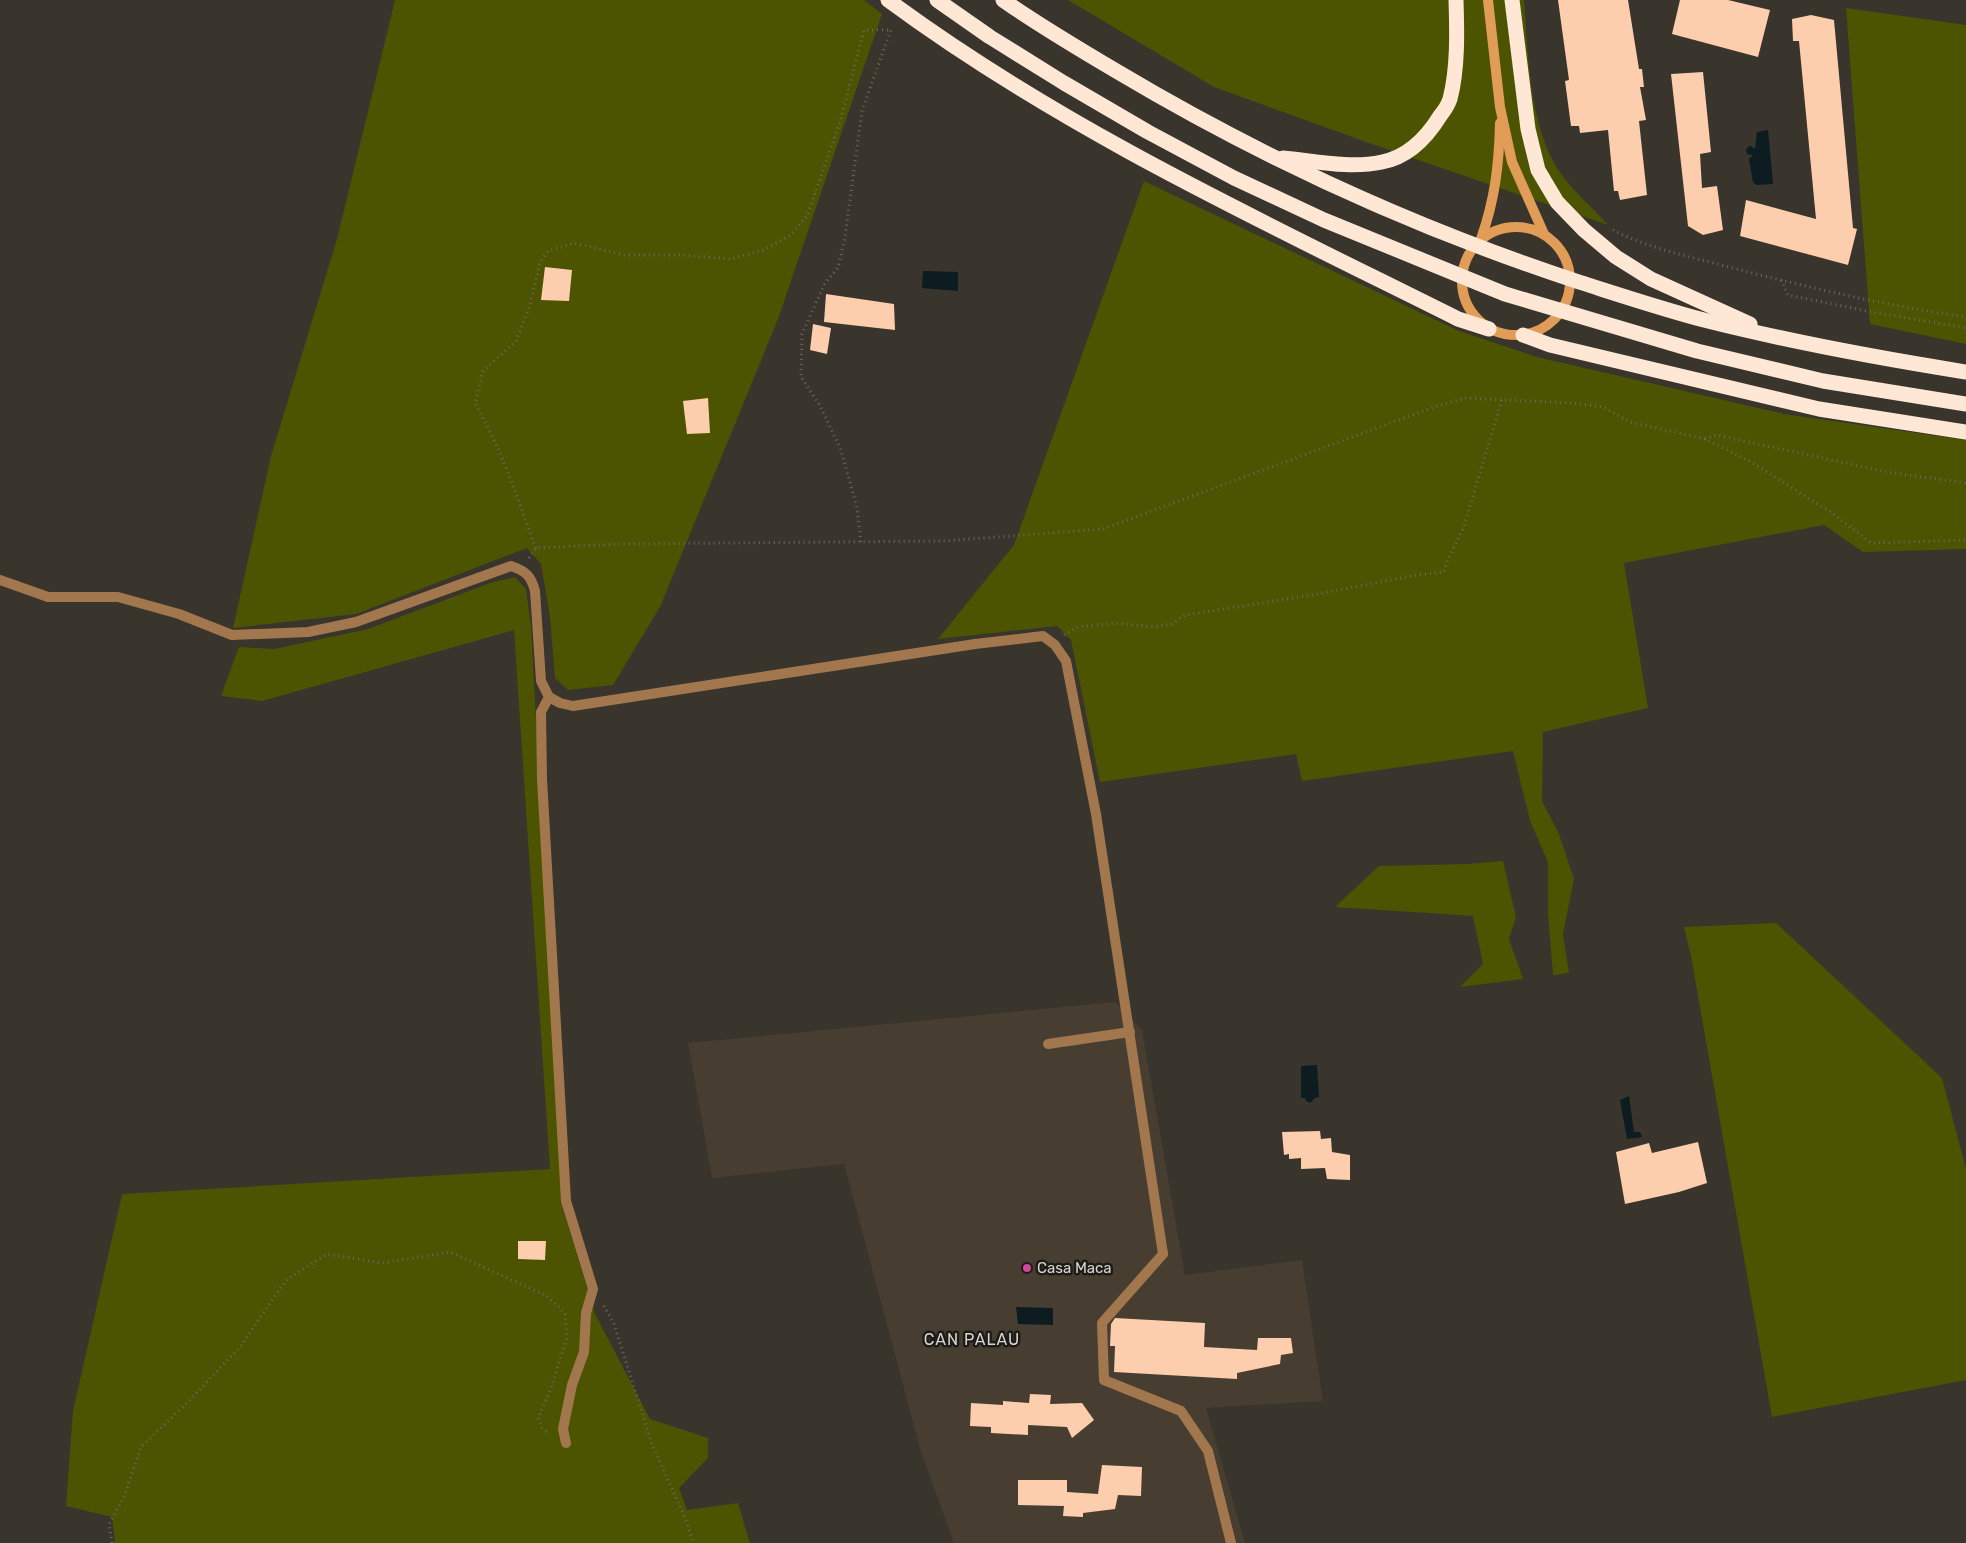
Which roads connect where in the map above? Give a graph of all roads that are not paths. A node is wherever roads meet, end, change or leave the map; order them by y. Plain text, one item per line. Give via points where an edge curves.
1 (888, 0) edge
2 (937, 0) edge
3 (1003, 0) edge
4 (1456, 0) edge
5 (1488, 0) edge
6 (1512, 0) edge
7 (1500, 107) junction
8 (1272, 157) junction
9 (1544, 234) junction
10 (1481, 239) junction
11 (1489, 329) junction
12 (1523, 335) junction
13 (1783, 339) junction
14 (1966, 372) edge
15 (1966, 404) edge
16 (1966, 432) edge
17 (0, 580) edge
18 (549, 697) junction
19 (1130, 1032) junction
20 (1048, 1044) dead end
21 (566, 1444) road end
22 (1231, 1543) edge

1 - 11 highway via 1004,79 1163,171 1458,319
2 - 15 highway via 990,37 1157,137 1324,220 1504,294 1697,351 1823,381
3 - 8 highway via 1143,87
4 - 8 highway via 1455,70 1450,102 1429,134 1417,145 1384,162 1363,165
5 - 7 street
6 - 13 highway via 1528,129 1538,170 1557,202 1616,258 1644,275
7 - 9 street via 1512,162
7 - 10 street via 1499,161 1494,194
8 - 13 highway via 1354,196 1510,259 1702,320
9 - 10 street via 1524,227 1504,228
9 - 12 street via 1558,247 1568,266 1569,294 1559,314 1542,330
10 - 11 street via 1468,253 1462,268 1461,286 1475,318
11 - 12 street via 1505,335
12 - 16 highway via 1550,345 1819,409
13 - 14 highway
17 - 18 street via 48,597 118,597 179,614 232,635 308,632 356,622 511,566 522,569 531,577 536,591 541,681
18 - 19 street via 573,706 1042,636 1055,645 1066,661 1092,795
18 - 21 street via 541,712 542,779 566,1201 593,1289 586,1313 584,1352 572,1385 563,1429
19 - 20 street
19 - 22 street via 1163,1254 1102,1323 1104,1380 1181,1411 1208,1451

